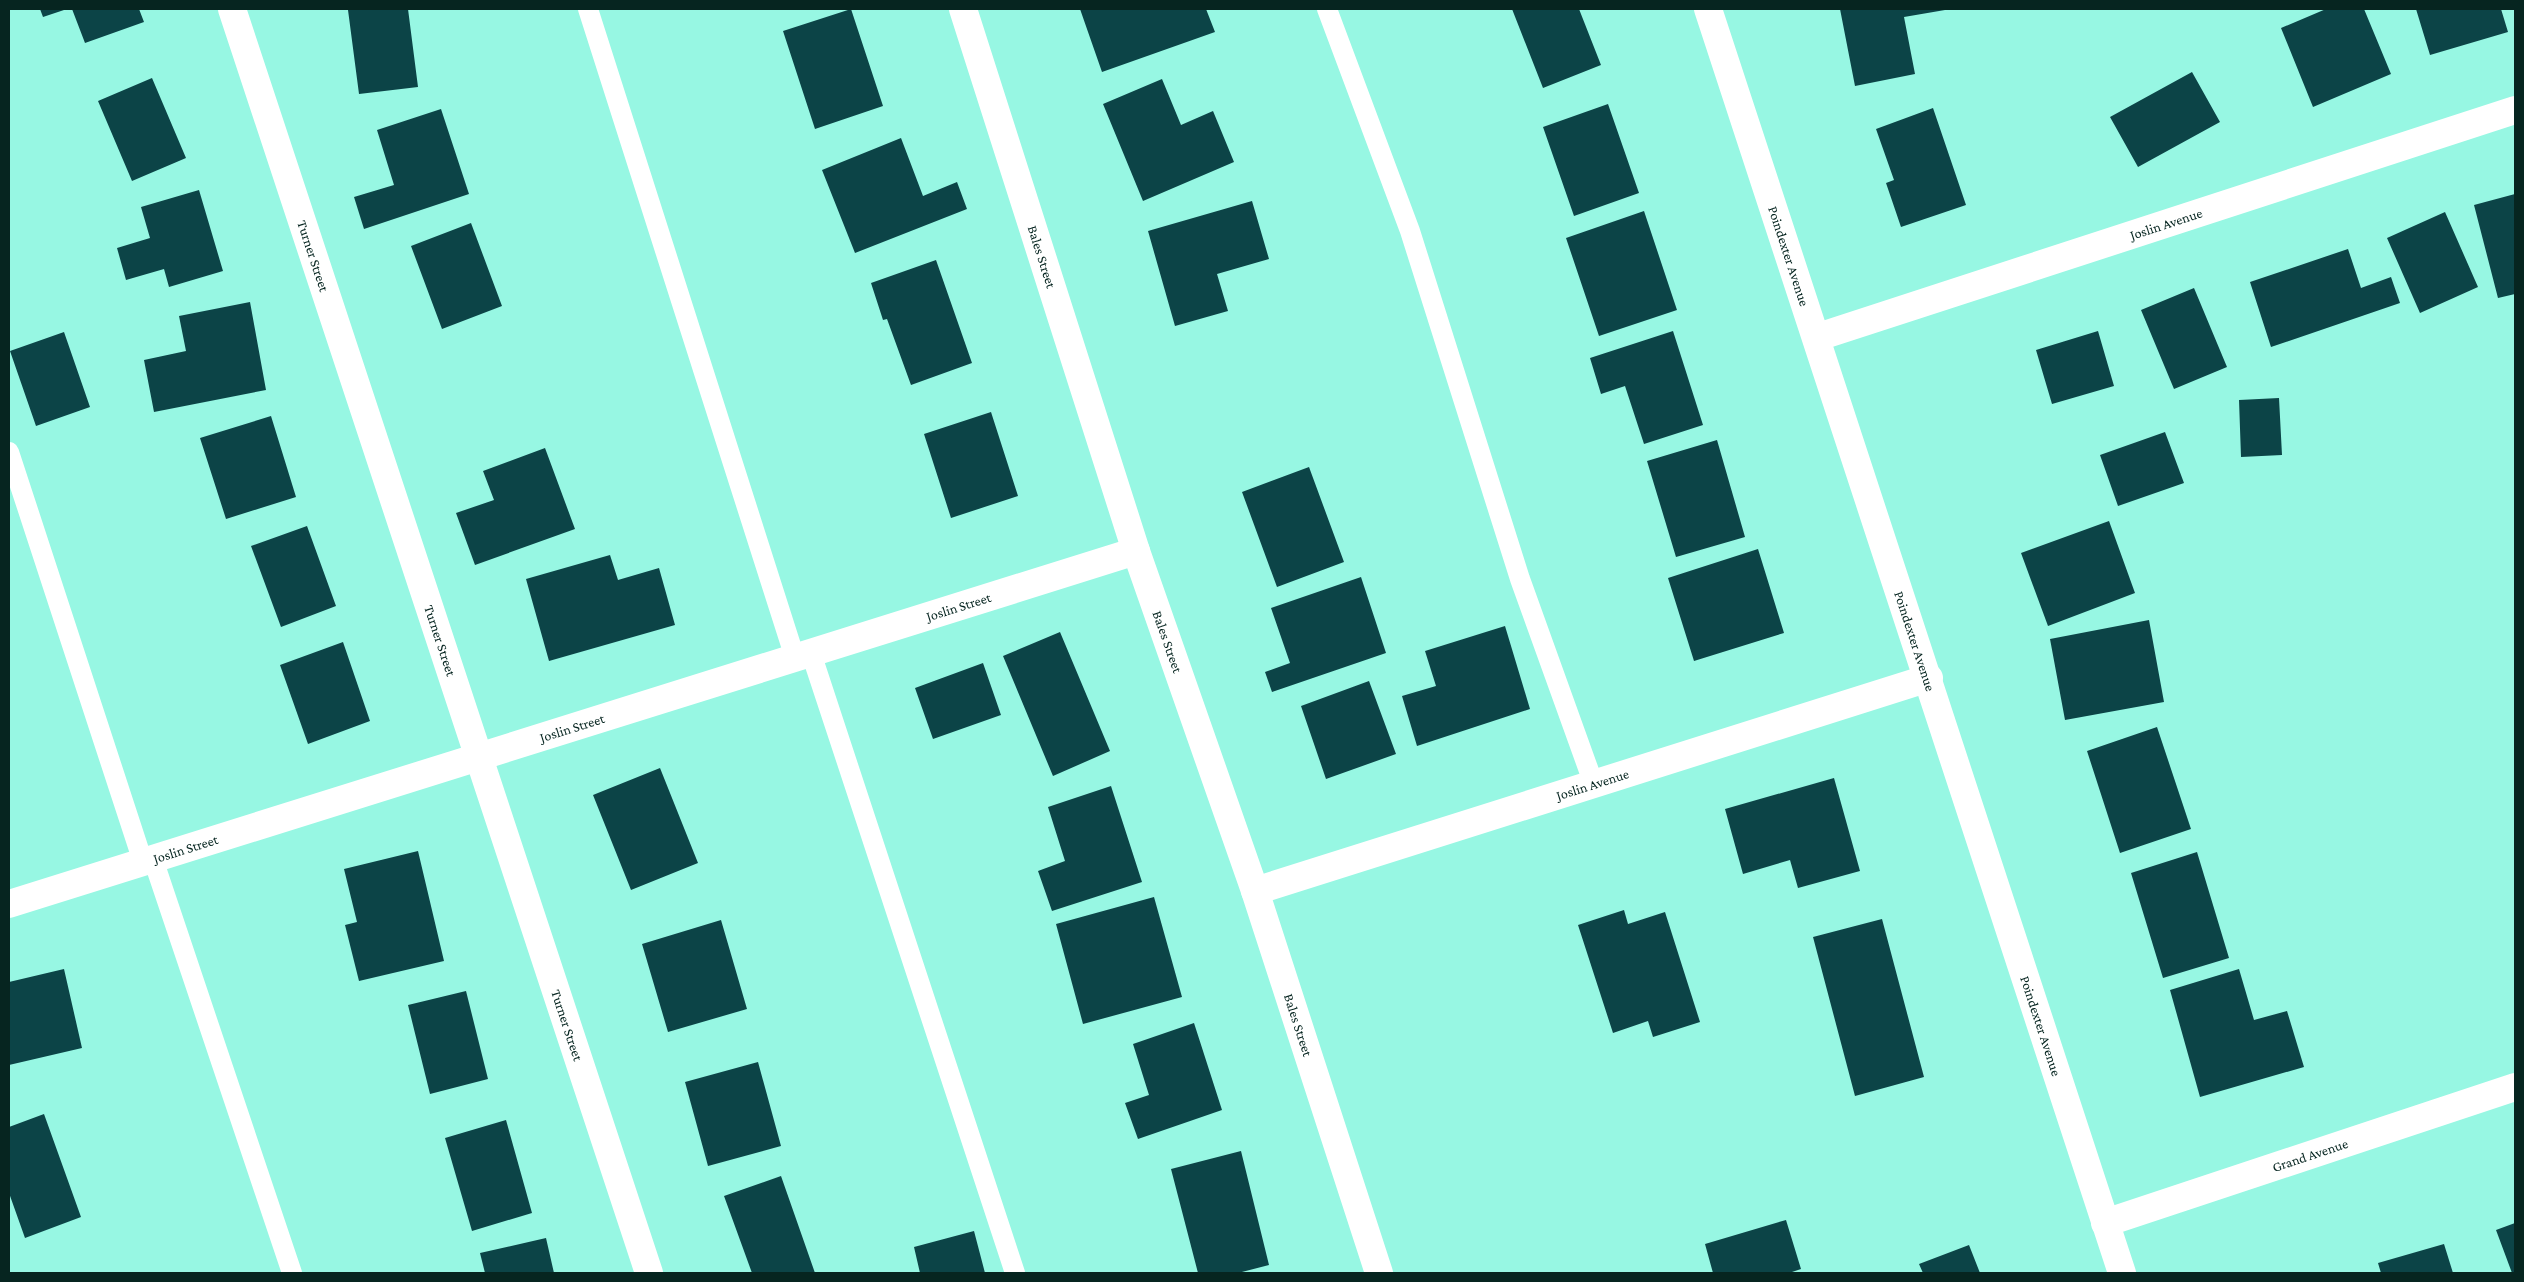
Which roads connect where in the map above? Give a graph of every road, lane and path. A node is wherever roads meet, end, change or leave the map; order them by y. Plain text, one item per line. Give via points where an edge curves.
1 (232, 9) edge
2 (588, 9) edge
3 (963, 9) edge
4 (1327, 9) edge
5 (1708, 9) edge
6 (2515, 110) edge
7 (1818, 337) junction
8 (9, 452) edge
9 (1136, 551) junction
10 (803, 656) junction
11 (1929, 678) junction
12 (479, 758) junction
13 (1593, 782) junction
14 (148, 861) junction
15 (1256, 891) junction
16 (9, 904) edge
17 (2515, 1086) edge
18 (2106, 1222) junction
19 (292, 1273) edge
20 (649, 1273) edge
21 (1014, 1273) edge
22 (1379, 1273) edge
23 (2122, 1273) edge

1 - 12 street, Turner Street
2 - 10 lane
3 - 9 street, Bales Street
4 - 13 lane via 1410,231 1520,580
5 - 7 street, Poindexter Avenue
6 - 7 street, Joslin Avenue
7 - 11 street, Poindexter Avenue
8 - 14 lane
9 - 10 street, Joslin Street
9 - 15 street, Bales Street
10 - 12 street, Joslin Street
10 - 21 lane
11 - 13 street, Joslin Avenue
11 - 18 street, Poindexter Avenue
12 - 14 street, Joslin Street
12 - 20 street, Turner Street
13 - 15 street, Joslin Avenue
14 - 16 street, Joslin Street
14 - 19 lane
15 - 22 street, Bales Street
17 - 18 street, Grand Avenue
18 - 23 street, Poindexter Avenue

